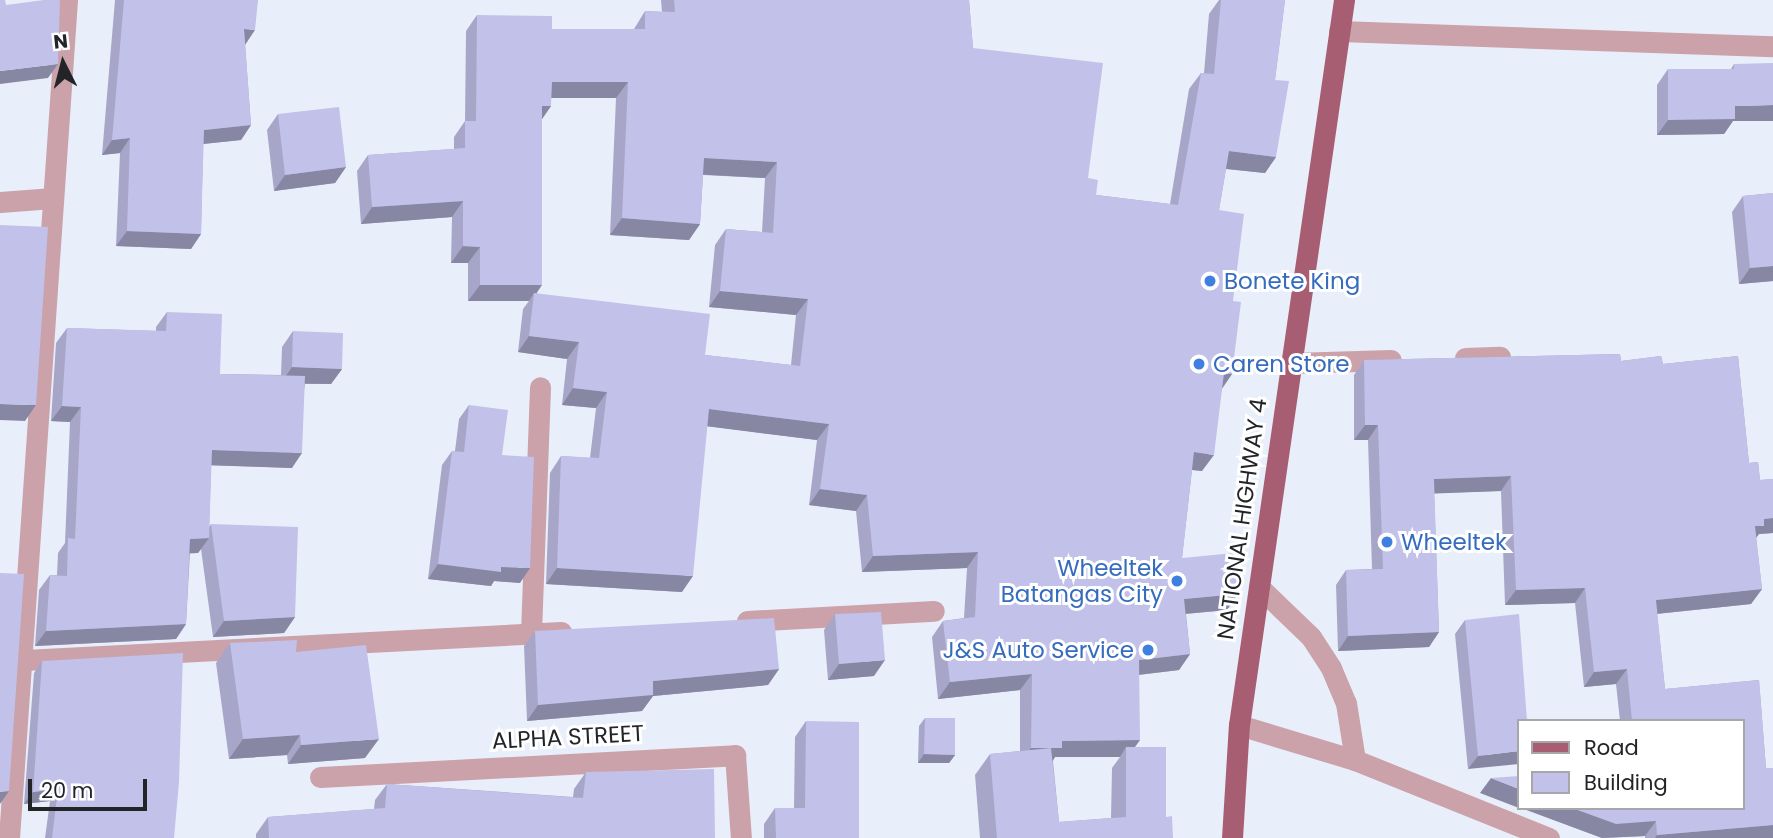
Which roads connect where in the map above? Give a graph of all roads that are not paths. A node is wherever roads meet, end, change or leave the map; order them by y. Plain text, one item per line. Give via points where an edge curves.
1 (67, 0) edge
2 (1344, 0) edge
3 (1339, 31) junction
4 (1773, 46) edge
5 (53, 198) junction
6 (0, 202) edge
7 (1500, 356) edge
8 (1444, 358) edge
9 (1417, 359) edge
10 (1292, 363) junction
11 (540, 387) dead end
12 (1259, 587) junction
13 (934, 611) dead end
14 (726, 622) edge
15 (587, 630) edge
16 (531, 633) junction
17 (25, 660) junction
18 (1239, 725) junction
19 (1355, 760) junction
20 (320, 777) dead end
21 (6, 835) edge
22 (741, 838) edge
23 (1232, 838) edge
24 (1549, 838) edge

1 - 5 street
2 - 3 main road, NATIONAL HIGHWAY 4
3 - 4 street
3 - 10 main road, NATIONAL HIGHWAY 4
5 - 6 street
5 - 17 street
7 - 8 street
9 - 10 street
10 - 12 main road, NATIONAL HIGHWAY 4
11 - 16 street
12 - 18 main road, NATIONAL HIGHWAY 4
12 - 19 street via 1311,637 1331,668 1346,703
13 - 14 street
15 - 16 street
16 - 17 street
17 - 21 street
18 - 19 street
18 - 23 main road, NATIONAL HIGHWAY 4
19 - 24 street
20 - 22 street, ALPHA STREET via 735,755

